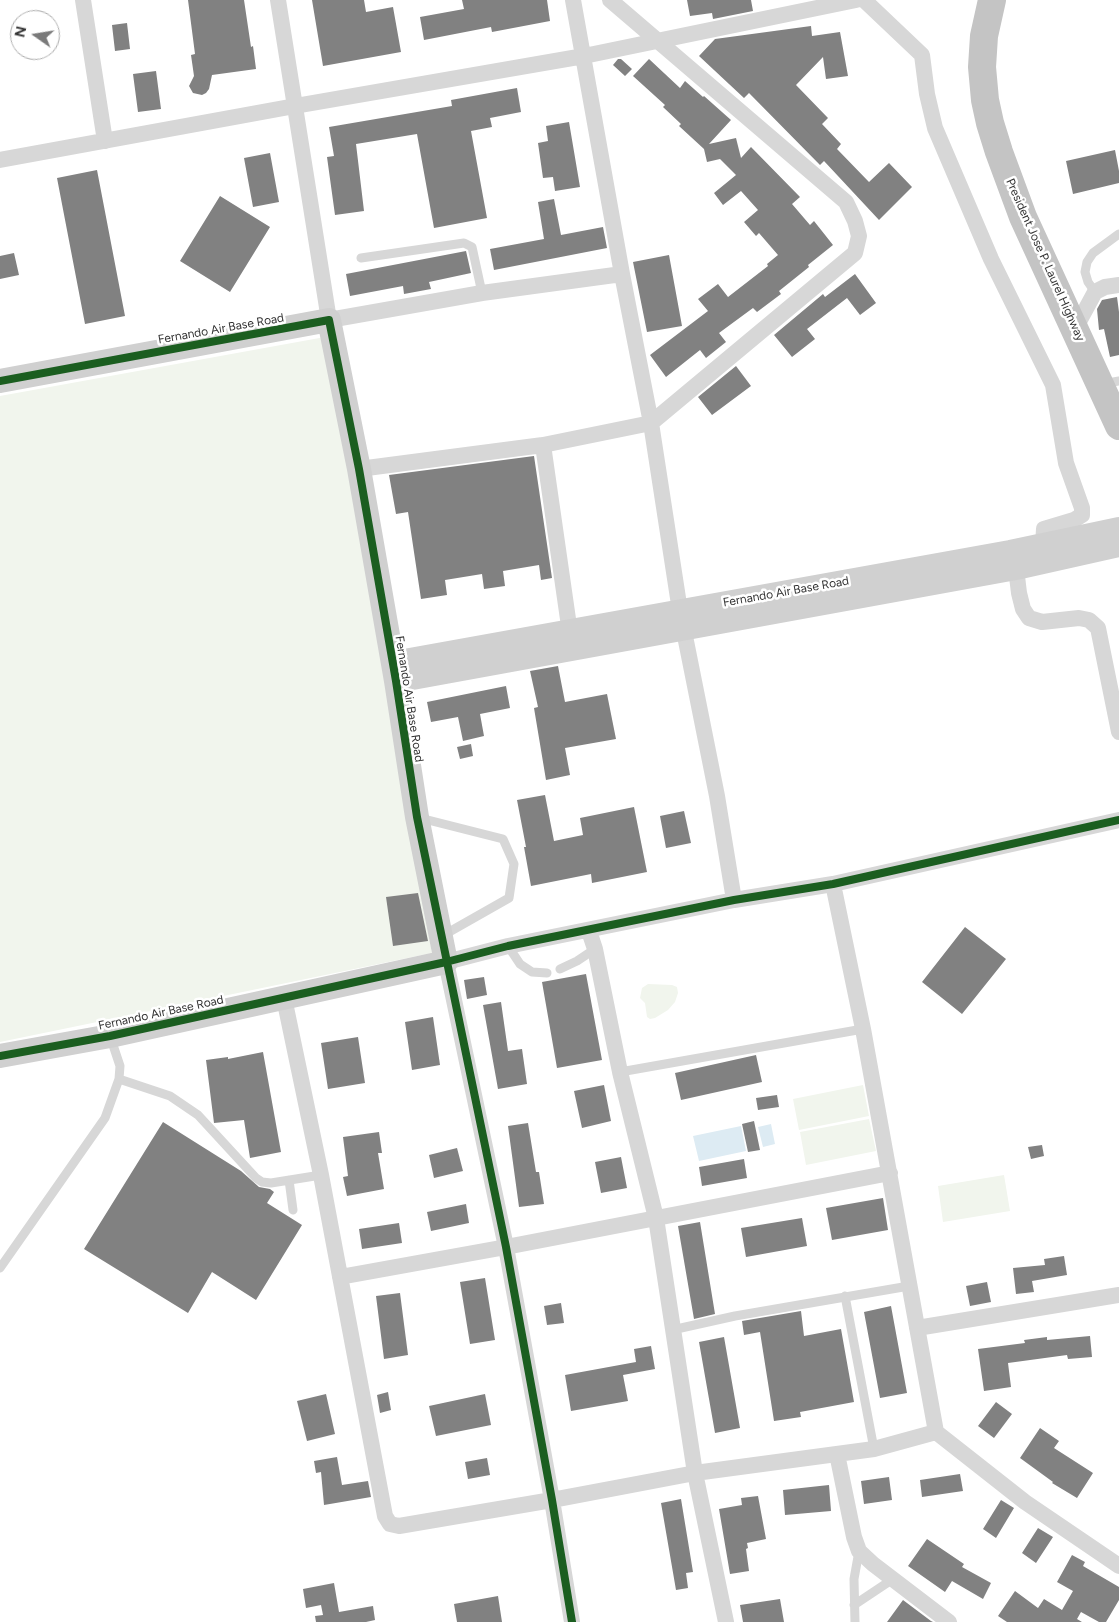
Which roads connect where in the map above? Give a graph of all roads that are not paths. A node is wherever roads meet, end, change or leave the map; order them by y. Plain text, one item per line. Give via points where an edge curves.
1 (83, 0) edge
2 (278, 0) edge
3 (573, 0) edge
4 (610, 0) edge
5 (856, 0) edge
6 (864, 0) edge
7 (992, 0) edge
8 (656, 41) junction
9 (584, 56) junction
10 (295, 106) junction
11 (106, 141) junction
12 (0, 160) edge
13 (1119, 234) edge
14 (361, 258) dead end
15 (622, 274) junction
16 (1119, 286) edge
17 (1095, 292) junction
18 (482, 293) junction
19 (329, 320) junction
20 (1075, 329) junction
21 (4, 376) edge
22 (1109, 382) edge
23 (1117, 414) edge
24 (652, 423) junction
25 (543, 446) junction
26 (359, 469) junction
27 (1119, 529) edge
28 (1083, 545) junction
29 (1119, 545) edge
30 (1044, 553) junction
31 (1013, 560) junction
32 (682, 620) junction
33 (572, 640) junction
34 (394, 672) junction
35 (1119, 732) edge
36 (417, 817) junction
37 (1119, 820) edge
38 (833, 884) junction
39 (734, 900) junction
40 (589, 930) junction
41 (442, 936) junction
42 (508, 946) junction
43 (595, 949) junction
44 (446, 962) junction
45 (560, 969) dead end
46 (547, 973) dead end
47 (284, 998) junction
48 (863, 1029) junction
49 (110, 1036) junction
50 (0, 1056) edge
51 (620, 1072) junction
52 (118, 1079) junction
53 (890, 1174) junction
54 (321, 1176) junction
55 (289, 1180) junction
56 (293, 1210) dead end
57 (656, 1218) junction
58 (506, 1247) junction
59 (0, 1268) edge
60 (340, 1277) junction
61 (909, 1286) junction
62 (1119, 1295) edge
63 (845, 1296) junction
64 (917, 1328) junction
65 (672, 1330) junction
66 (936, 1432) junction
67 (874, 1449) junction
68 (837, 1454) junction
69 (695, 1473) junction
70 (552, 1500) junction
71 (859, 1551) junction
72 (1119, 1566) edge
73 (893, 1579) junction
74 (854, 1605) junction
75 (572, 1622) edge
76 (726, 1622) edge
77 (855, 1622) edge
78 (949, 1622) edge

1 - 11 street
2 - 10 street
3 - 9 street
4 - 8 street
5 - 8 street
6 - 30 street via 922,54 935,128 991,259 1053,385 1066,463 1082,515 1044,529
7 - 20 highway, President Jose P. Laurel Highway via 984,36 982,67 990,123 1023,217
8 - 9 street
8 - 24 street via 846,202 859,236 855,253
9 - 10 street
9 - 15 street
10 - 11 street
10 - 19 street
11 - 12 street
13 - 17 lane via 1093,253 1087,262 1085,272
14 - 18 lane via 464,243 472,247
15 - 18 street
15 - 24 street
16 - 17 street
17 - 20 street
18 - 19 street
19 - 21 street, Fernando Air Base Road
19 - 26 street, Fernando Air Base Road
20 - 22 highway, President Jose P. Laurel Highway
22 - 23 highway, President Jose P. Laurel Highway
24 - 25 street
24 - 32 street
25 - 26 street
25 - 33 street
26 - 34 street, Fernando Air Base Road
27 - 28 street, Fernando Air Base Road
28 - 29 street, Fernando Air Base Road
28 - 30 street, Fernando Air Base Road
30 - 31 street, Fernando Air Base Road
31 - 32 street, Fernando Air Base Road
31 - 35 street via 1023,609 1029,618 1042,622 1079,618 1089,620 1098,628
32 - 33 street, Fernando Air Base Road
32 - 39 street
33 - 34 street, Fernando Air Base Road
34 - 36 street, Fernando Air Base Road
36 - 41 street, Fernando Air Base Road
36 - 41 lane via 503,839 514,864 509,898
37 - 38 street
38 - 39 street
38 - 48 street
39 - 40 street
40 - 42 street
40 - 43 street
41 - 44 street, Fernando Air Base Road
42 - 44 street
42 - 46 lane via 520,964 532,972
43 - 45 lane
43 - 51 street
44 - 47 street, Fernando Air Base Road
44 - 58 street
47 - 49 street, Fernando Air Base Road
47 - 54 street
48 - 51 lane
48 - 53 street
49 - 50 street, Fernando Air Base Road
49 - 52 lane via 120,1066
51 - 57 street
52 - 55 lane via 170,1096 198,1115 262,1182
52 - 59 lane via 105,1118
53 - 57 street
53 - 61 street
54 - 55 lane
54 - 60 street
55 - 56 lane
57 - 58 street
57 - 65 street
58 - 60 street
58 - 70 street
60 - 70 street via 385,1516 390,1524 399,1526
61 - 63 lane
61 - 64 street
62 - 64 street
63 - 65 lane
63 - 67 lane
64 - 66 street
65 - 69 street
66 - 67 street
66 - 72 street via 1025,1502
67 - 68 street
68 - 69 street
68 - 71 street
69 - 70 street
69 - 76 street
70 - 75 street
71 - 73 street
71 - 74 lane
73 - 74 lane
73 - 78 street
74 - 77 lane

